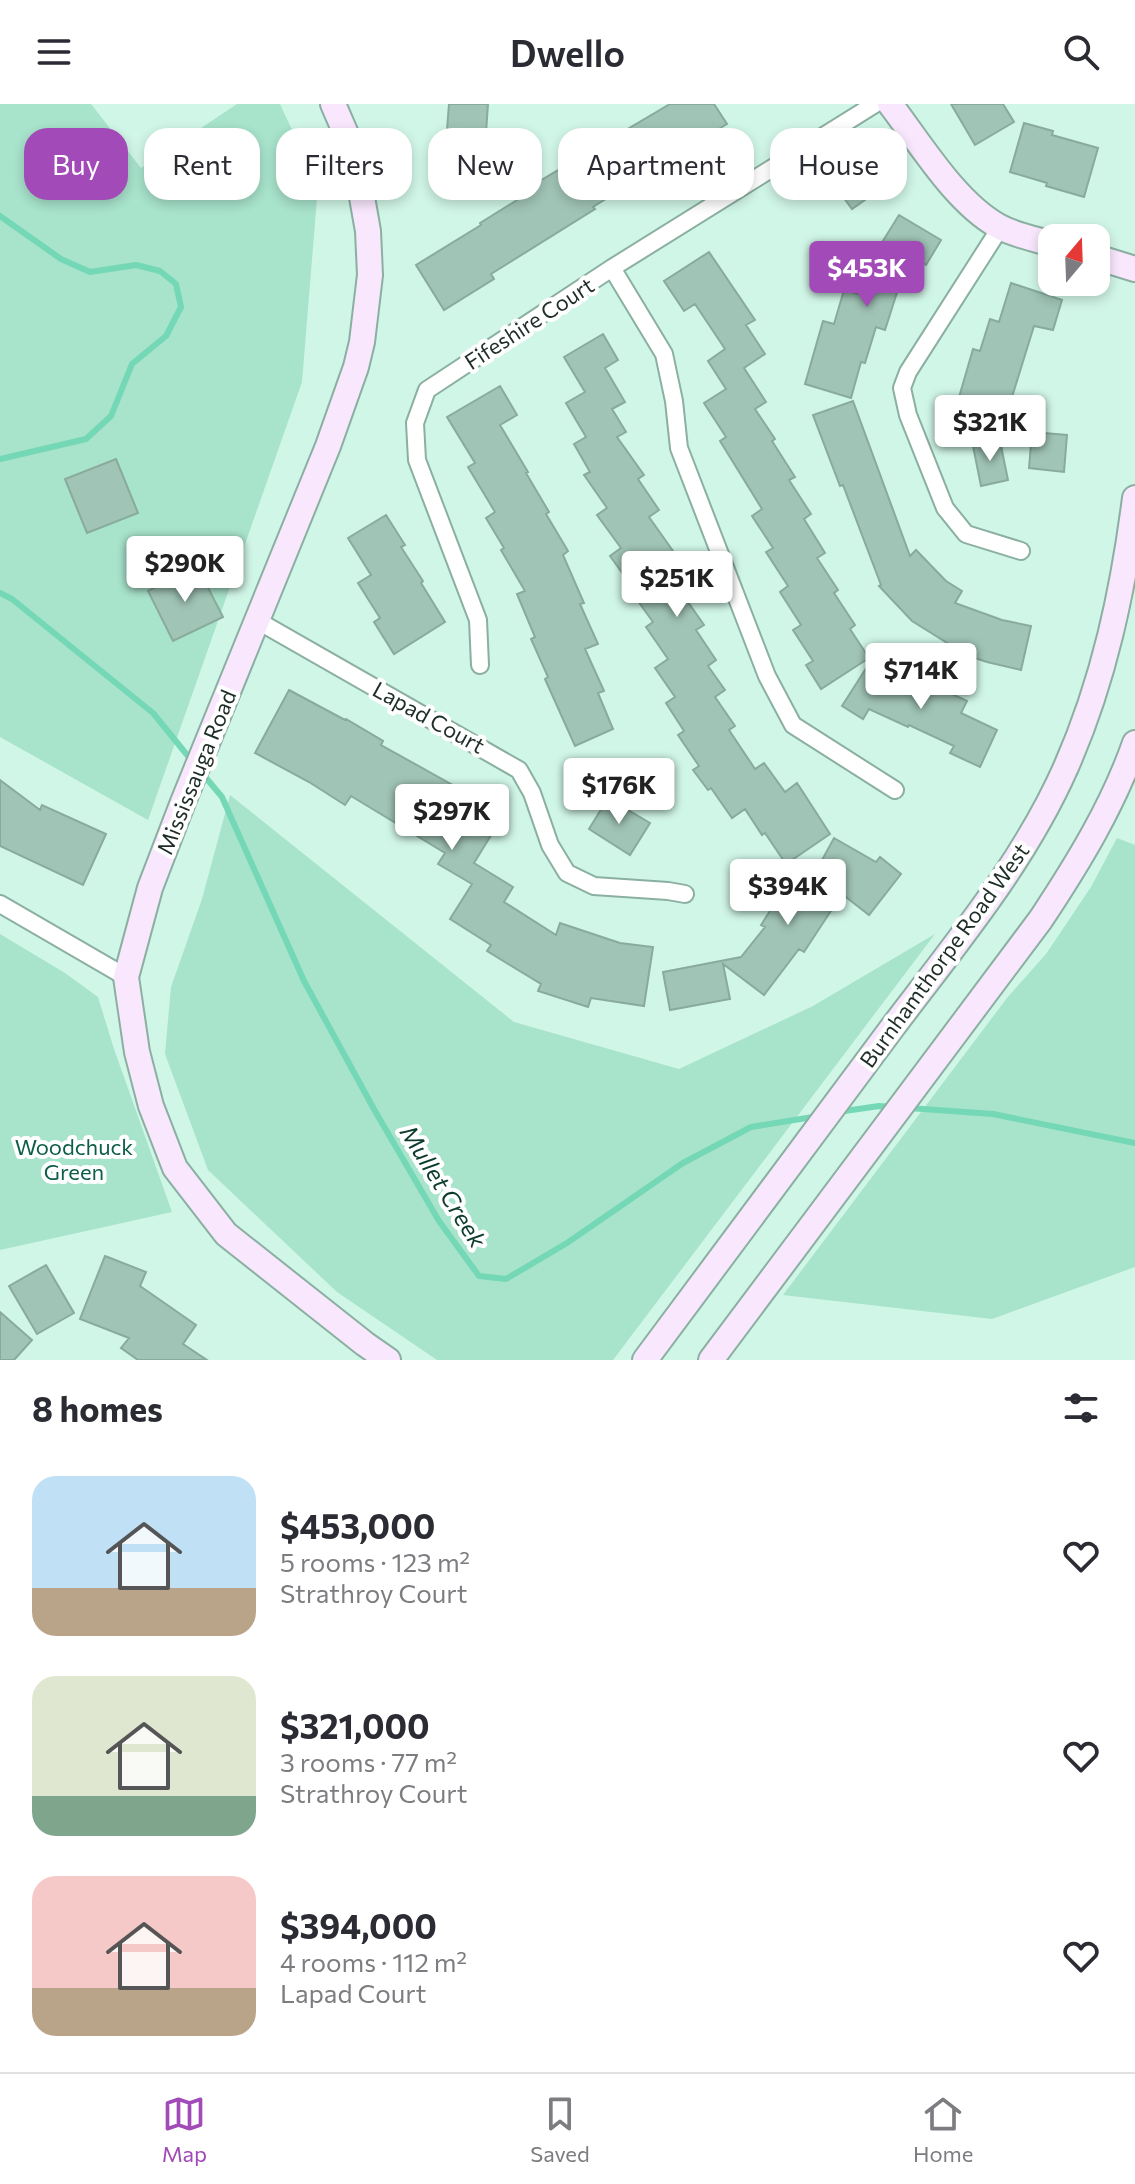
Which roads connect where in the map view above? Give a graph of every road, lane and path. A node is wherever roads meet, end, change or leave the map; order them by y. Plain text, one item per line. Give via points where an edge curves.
1 (333, 104) edge
2 (875, 104) edge
3 (890, 104) edge
4 (1000, 228) junction
5 (1038, 240) edge
6 (1110, 261) edge
7 (612, 268) junction
8 (1135, 269) edge
9 (1135, 498) edge
10 (1021, 551) dead end
11 (258, 621) junction
12 (480, 665) dead end
13 (1135, 743) edge
14 (895, 790) dead end
15 (685, 894) dead end
16 (0, 904) edge
17 (126, 977) junction
18 (388, 1360) edge
19 (645, 1360) edge
20 (711, 1360) edge

1 - 11 main road, Mississauga Road via 346,134 368,231 370,275 362,342 328,446
2 - 7 street, Fifeshire Court
3 - 4 main road via 973,209
4 - 5 main road
4 - 10 street via 902,388 945,508 966,534
6 - 8 main road
7 - 12 street, Fifeshire Court via 427,390 415,423 417,460 478,620
7 - 14 street via 664,354 679,448 767,676 793,725
9 - 19 main road, Burnhamthorpe Road West via 1126,564 1093,699 1025,844
11 - 15 street, Lapad Court via 519,770 567,873 594,886
11 - 17 main road, Mississauga Road via 150,888
13 - 20 main road via 1084,852 1041,919
16 - 17 street
17 - 18 main road, Mississauga Road via 137,1052 175,1168 226,1234

